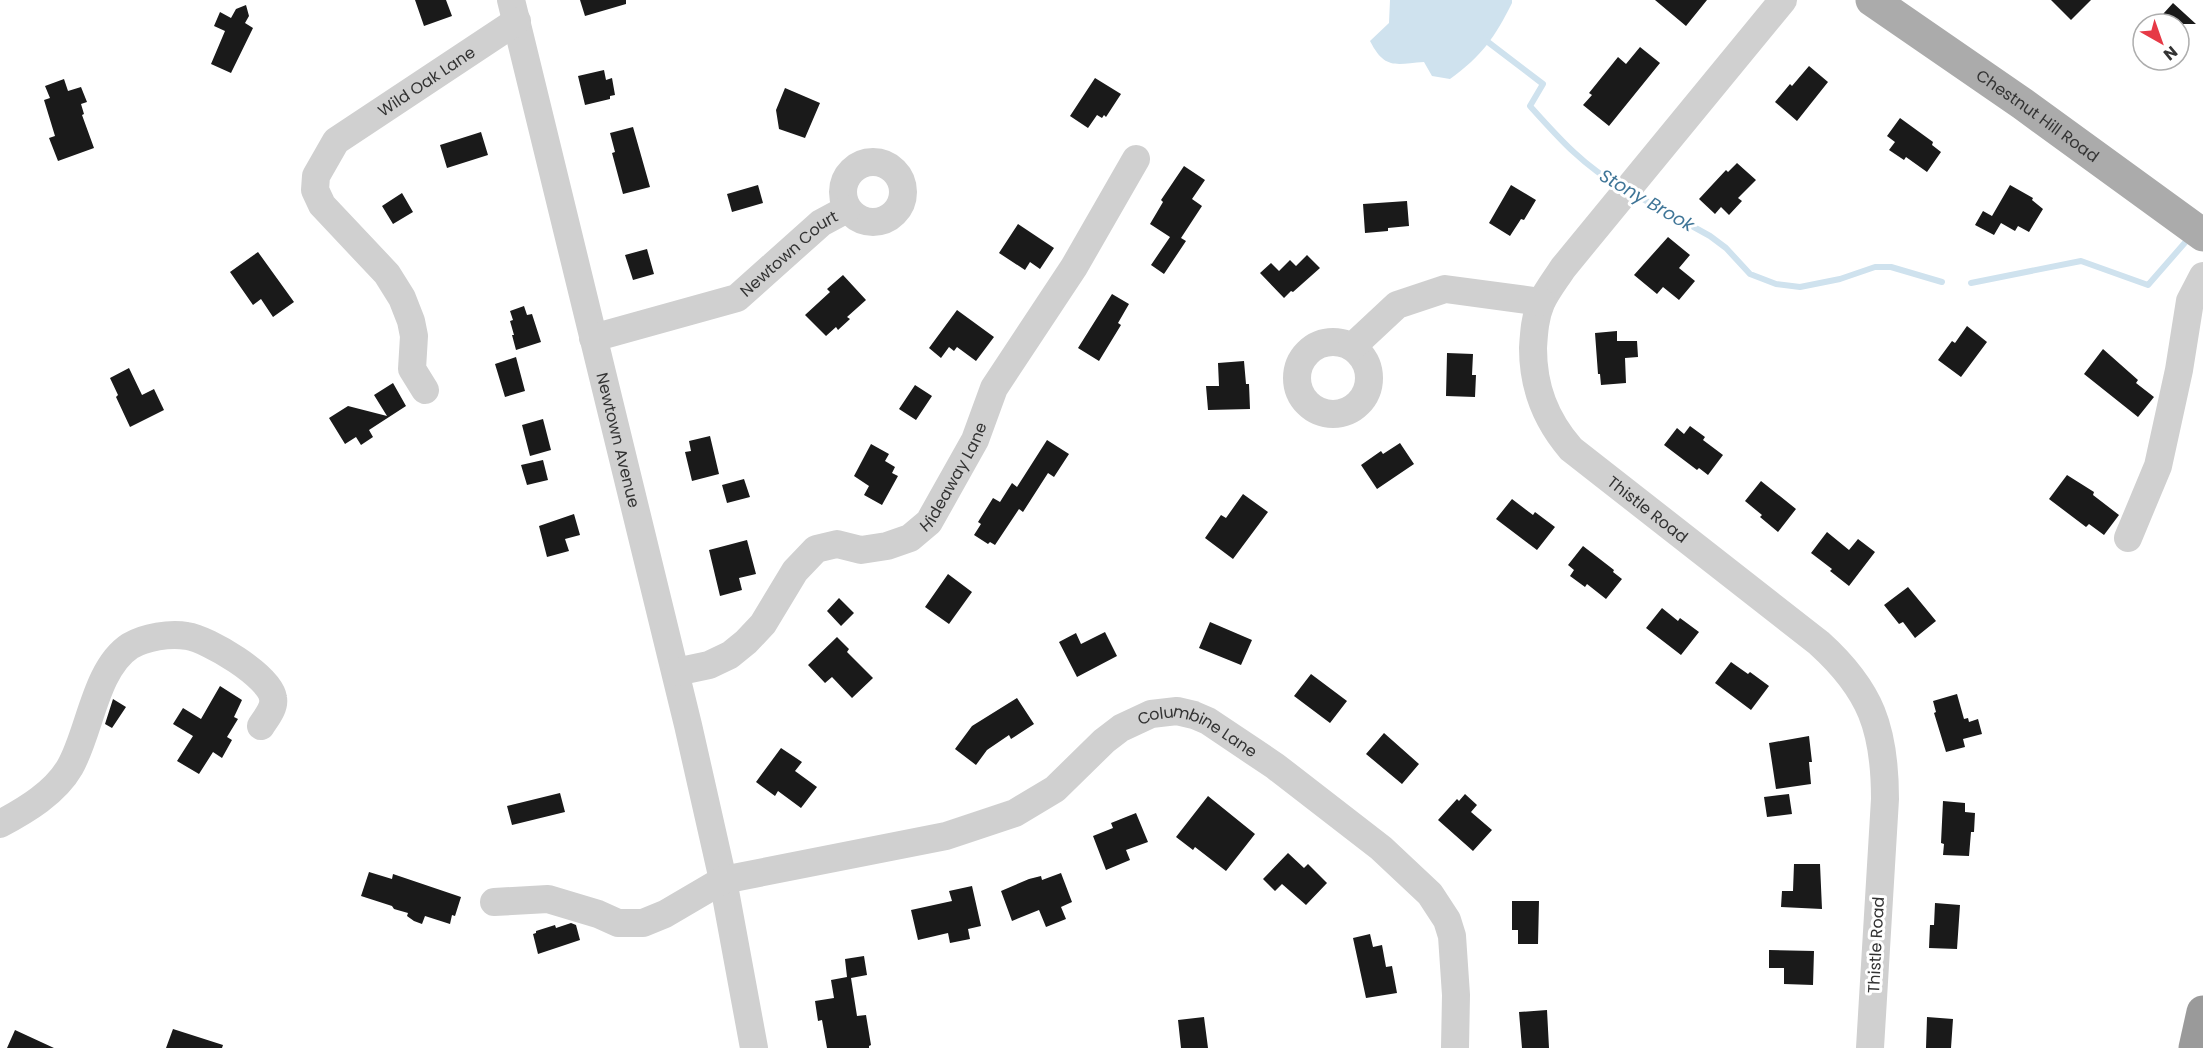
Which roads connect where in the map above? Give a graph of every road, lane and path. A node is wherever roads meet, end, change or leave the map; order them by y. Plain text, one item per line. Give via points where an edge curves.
1 (1783, 0) edge
2 (1872, 0) edge
3 (514, 11) edge
4 (1136, 159) dead end
5 (848, 209) dead end
6 (2197, 230) edge
7 (2203, 276) edge
8 (1541, 302) junction
9 (593, 338) junction
10 (1352, 347) dead end
11 (425, 390) dead end
12 (2128, 538) dead end
13 (676, 672) junction
14 (261, 726) dead end
15 (0, 824) edge
16 (723, 880) junction
17 (495, 902) dead end
18 (2203, 1012) edge
19 (754, 1048) edge
20 (1455, 1048) edge
21 (1870, 1048) edge
22 (2194, 1048) edge

1 - 8 street, Thistle Road via 1563,268
2 - 6 main road, Chestnut Hill Road
3 - 9 street, Newtown Avenue
3 - 11 street, Wild Oak Lane via 336,141 316,176 315,190 322,205 387,274 402,298 414,336 412,369
4 - 13 street, Hideaway Lane via 1074,267 994,388 975,440 929,522 910,538 888,546 861,550 837,544 816,549 795,571 763,624 746,642 709,664
5 - 9 street, Newtown Court via 821,223 737,298
7 - 12 street via 2190,301 2158,466
8 - 10 street via 1445,289 1397,305
8 - 21 street, Thistle Road via 1535,322 1534,375 1543,407 1559,435 1590,466 1819,643 1842,664 1864,694 1881,741 1885,769
9 - 13 street, Newtown Avenue
13 - 16 street, Newtown Avenue
14 - 15 street via 274,700 266,682 252,671 189,636 145,639 130,646 110,668 70,767 58,784
16 - 17 street, Columbine Lane via 655,920 632,924 618,923 548,899
16 - 19 street, Newtown Avenue
16 - 20 street, Columbine Lane via 946,836 989,823 1015,813 1055,789 1121,728 1136,720 1177,711 1218,727 1268,761 1364,835 1438,904 1452,936
18 - 22 highway

